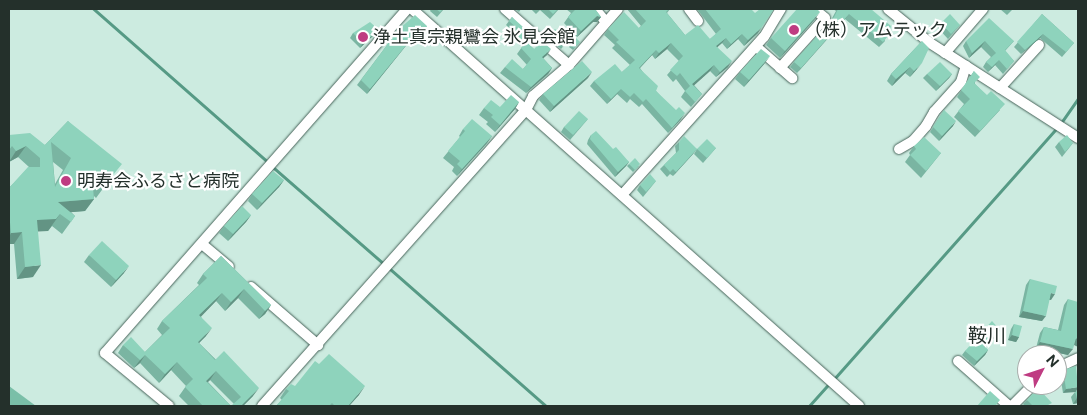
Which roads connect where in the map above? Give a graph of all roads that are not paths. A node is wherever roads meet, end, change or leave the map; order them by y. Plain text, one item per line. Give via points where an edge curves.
1 (407, 9) edge
2 (412, 9) edge
3 (505, 9) edge
4 (595, 9) edge
5 (618, 9) edge
6 (690, 9) edge
7 (781, 9) edge
8 (814, 9) edge
9 (888, 9) edge
10 (984, 9) edge
11 (605, 21) junction
12 (698, 21) dead end
13 (1040, 45) dead end
14 (756, 46) junction
15 (945, 53) junction
16 (569, 65) junction
17 (966, 66) junction
18 (780, 68) junction
19 (792, 78) dead end
20 (1000, 88) junction
21 (526, 110) junction
22 (1078, 138) edge
23 (899, 149) dead end
24 (622, 195) junction
25 (202, 244) junction
26 (318, 346) junction
27 (958, 361) dead end
28 (1022, 395) edge
29 (169, 406) edge
30 (262, 406) edge
31 (859, 406) edge
32 (1010, 406) edge

1 - 25 street
2 - 21 street
3 - 16 street
4 - 11 street
5 - 11 street
6 - 12 street
7 - 14 street
8 - 18 street via 824,18
9 - 15 street
10 - 15 street
11 - 16 street
13 - 20 street
14 - 18 street
14 - 24 street
15 - 17 street
16 - 21 street via 533,96
17 - 20 street
17 - 23 street via 961,82 926,126 913,141
18 - 19 street
20 - 22 street
21 - 24 street
21 - 26 street
24 - 31 street
25 - 26 street
25 - 29 street via 105,353
26 - 30 street
27 - 32 street
28 - 32 street

